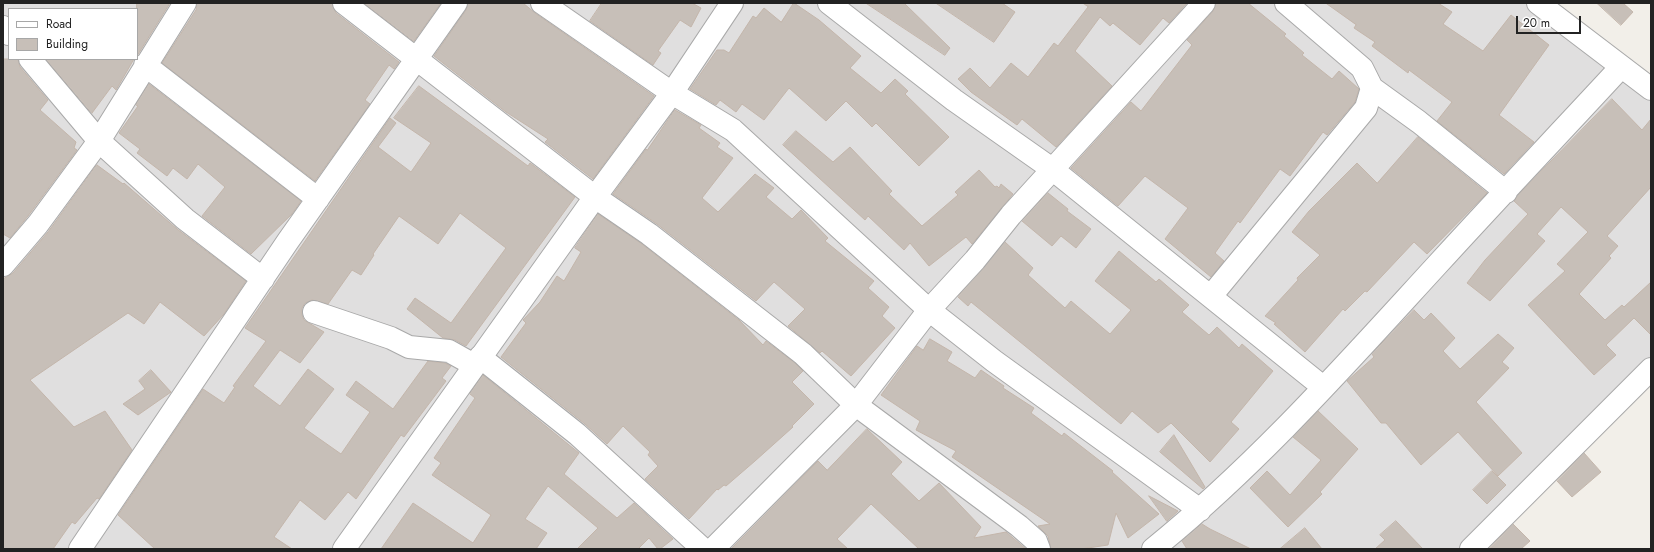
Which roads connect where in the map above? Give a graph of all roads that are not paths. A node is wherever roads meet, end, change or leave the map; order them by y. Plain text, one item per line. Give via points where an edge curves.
1 (185, 3) edge
2 (344, 3) edge
3 (456, 3) edge
4 (542, 3) edge
5 (732, 3) edge
6 (829, 3) edge
7 (1204, 3) edge
8 (1286, 3) edge
9 (1538, 3) edge
10 (31, 60) edge
11 (416, 60) junction
12 (145, 65) junction
13 (1621, 67) junction
14 (1372, 88) junction
15 (1651, 90) edge
16 (672, 92) junction
17 (99, 141) junction
18 (1052, 169) junction
19 (1506, 192) junction
20 (595, 197) junction
21 (318, 199) junction
22 (3, 265) edge
23 (263, 279) junction
24 (1211, 296) junction
25 (929, 310) junction
26 (314, 312) dead end
27 (477, 360) junction
28 (1651, 369) edge
29 (1323, 387) junction
30 (856, 405) junction
31 (1200, 510) junction
32 (80, 549) edge
33 (344, 549) edge
34 (703, 549) edge
35 (713, 549) edge
36 (1039, 549) edge
37 (1153, 549) edge
38 (1471, 549) edge

1 - 12 street
2 - 11 street
3 - 11 street
4 - 16 street
5 - 16 street
6 - 18 street via 954,100
7 - 18 street
8 - 14 street via 1362,68
9 - 13 street
10 - 17 street
11 - 20 street via 430,68
11 - 21 street
12 - 17 street
12 - 21 street
13 - 15 street
13 - 19 street
14 - 19 street
14 - 24 street via 1366,108
16 - 20 street
16 - 25 street via 733,130
17 - 22 street via 38,224
17 - 23 street via 185,219
18 - 24 street
18 - 25 street
19 - 29 street
20 - 27 street
20 - 30 street via 649,234 803,354
21 - 23 street
23 - 32 street
24 - 29 street
25 - 30 street
25 - 31 street via 994,361
26 - 27 street via 391,338 409,347 449,351
27 - 33 street
27 - 34 street via 577,434
28 - 38 street
29 - 31 street
30 - 35 street
30 - 36 street via 1019,526 1036,541
31 - 37 street

